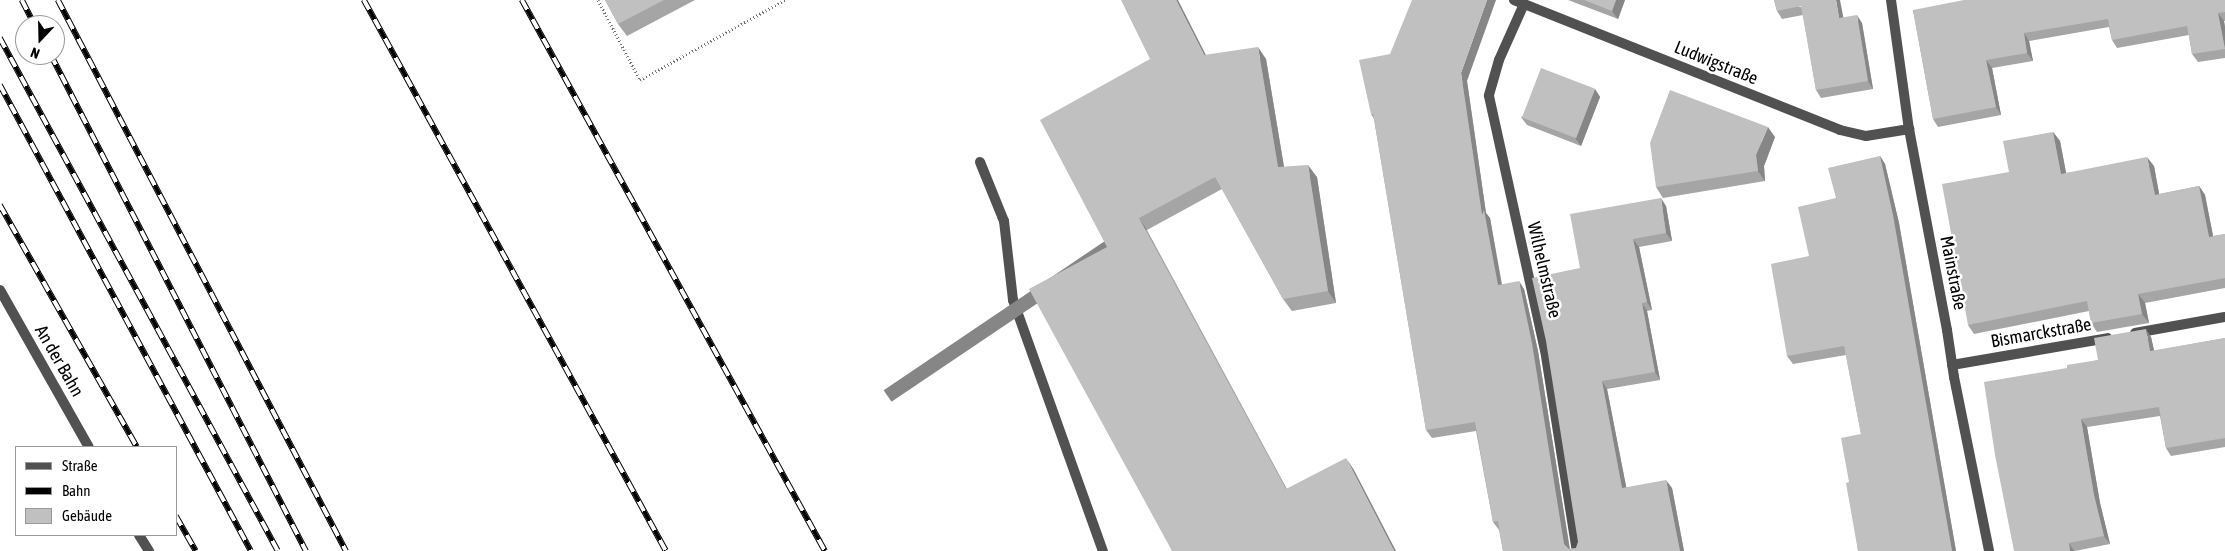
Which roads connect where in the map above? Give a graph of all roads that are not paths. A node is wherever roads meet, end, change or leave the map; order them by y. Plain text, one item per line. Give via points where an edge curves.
1 (1891, 0) edge
2 (1519, 2) edge
3 (1909, 130) junction
4 (980, 162) dead end
5 (0, 290) edge
6 (2225, 317) edge
7 (1952, 365) junction
8 (88, 446) edge
9 (140, 536) edge
10 (148, 551) edge
11 (1104, 551) edge
12 (1577, 551) edge
13 (1989, 551) edge

1 - 3 street, Mainstraße
2 - 3 street, Ludwigstraße via 1840,130 1866,136
2 - 12 street, Wilhelmstraße via 1489,96 1546,350
3 - 7 street, Mainstraße
4 - 11 street via 1004,220 1012,300
5 - 8 street, An der Bahn
6 - 7 street, Bismarckstraße
7 - 13 street, Mainstraße
9 - 10 street

